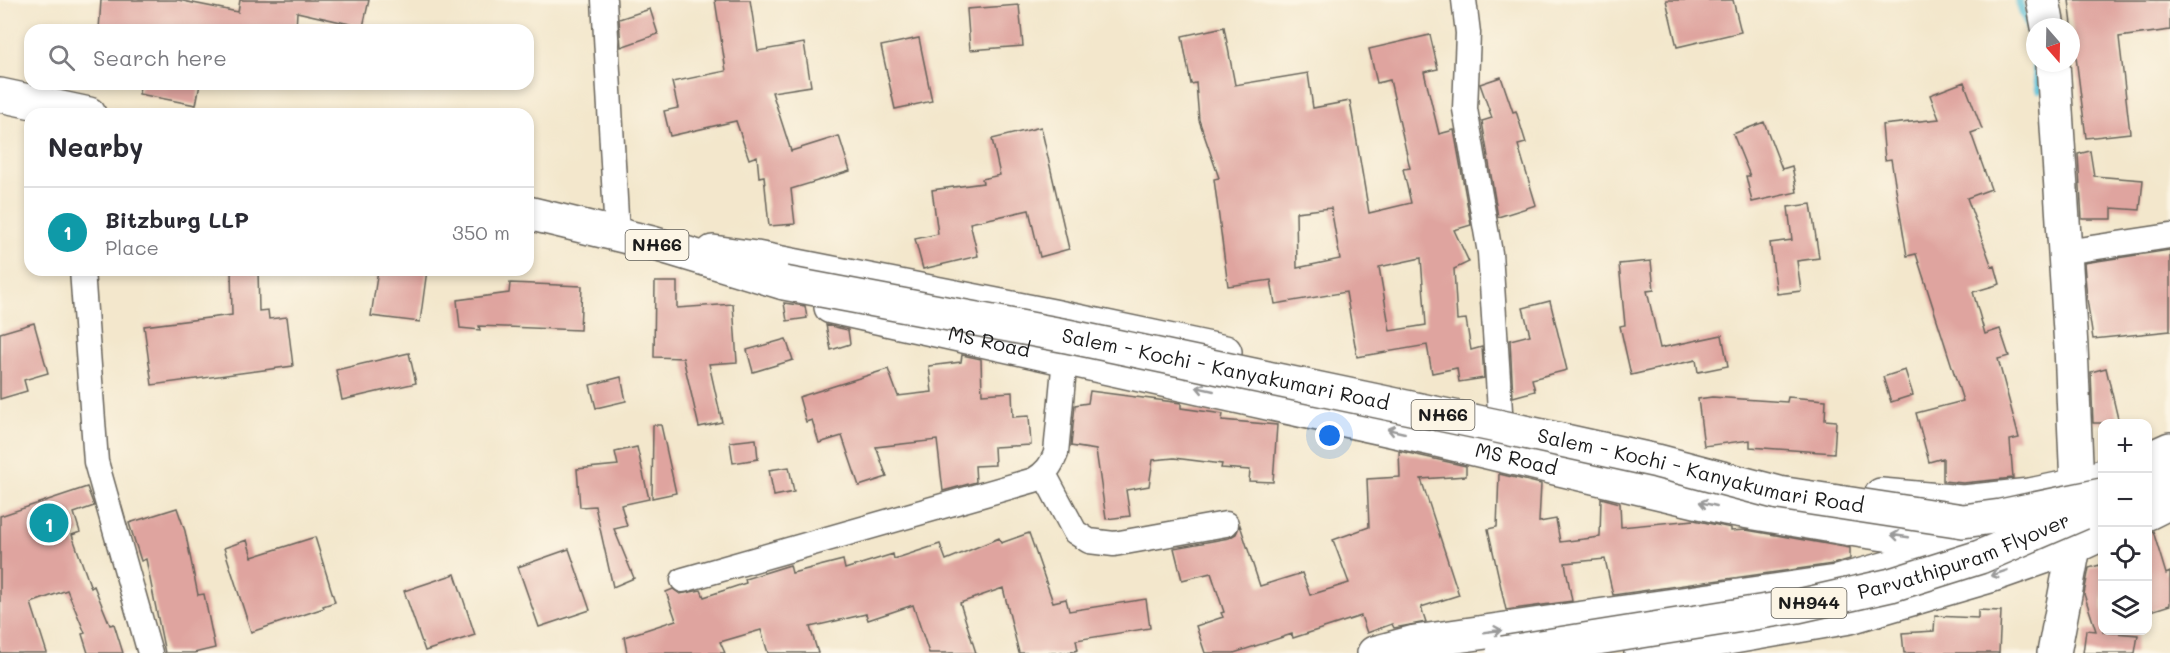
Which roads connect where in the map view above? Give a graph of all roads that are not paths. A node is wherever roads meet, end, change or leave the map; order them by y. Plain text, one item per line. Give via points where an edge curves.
1 (604, 0) edge
2 (1464, 0) edge
3 (2043, 0) edge
4 (2046, 18) edge
5 (2054, 72) edge
6 (0, 95) edge
7 (55, 108) edge
8 (534, 214) edge
9 (617, 235) junction
10 (2170, 236) edge
11 (652, 243) junction
12 (2065, 252) junction
13 (82, 276) edge
14 (1065, 358) junction
15 (1500, 411) junction
16 (2170, 449) edge
17 (2152, 457) edge
18 (2170, 472) edge
19 (1044, 474) junction
20 (2152, 481) edge
21 (2096, 490) edge
22 (2170, 502) edge
23 (2152, 511) edge
24 (1226, 524) dead end
25 (2088, 540) edge
26 (1970, 544) junction
27 (683, 580) dead end
28 (150, 653) edge
29 (1374, 653) edge
30 (1503, 653) edge
31 (1641, 653) edge
32 (2054, 653) edge

1 - 9 street
2 - 15 street via 1468,33 1465,109 1490,253
3 - 4 main road
5 - 12 main road
6 - 7 main road
8 - 9 main road, Salem - Kochi - Kanyakumari Road / NH66
9 - 11 main road, Salem - Kochi - Kanyakumari Road / NH66
10 - 12 street
11 - 14 main road, MS Road via 768,294
11 - 15 main road via 756,258 1053,315
11 - 21 main road, Salem - Kochi - Kanyakumari Road / NH66, bridge via 784,283 1067,336 1474,421 1779,493 1963,521 2001,516
12 - 21 main road via 2072,348
13 - 28 street via 96,462
14 - 19 street via 1056,453
26 -> 14 main road, MS Road via 1725,508
15 - 21 main road via 1850,493 1963,502
16 - 17 main road
18 - 20 main road
19 - 24 street via 1075,532 1089,541 1114,543
19 - 27 street via 1023,484
21 - 25 main road
21 - 26 main road, MS Road
21 - 30 main road, Parvathipuram Flyover / NH944, bridge via 1980,557 1891,585 1798,606
22 - 23 main road
25 - 26 main road, MS Road via 2019,549
25 -> 31 main road via 1990,576 1850,617
25 - 32 main road
29 -> 26 main road, MS Road via 1414,642 1837,582

